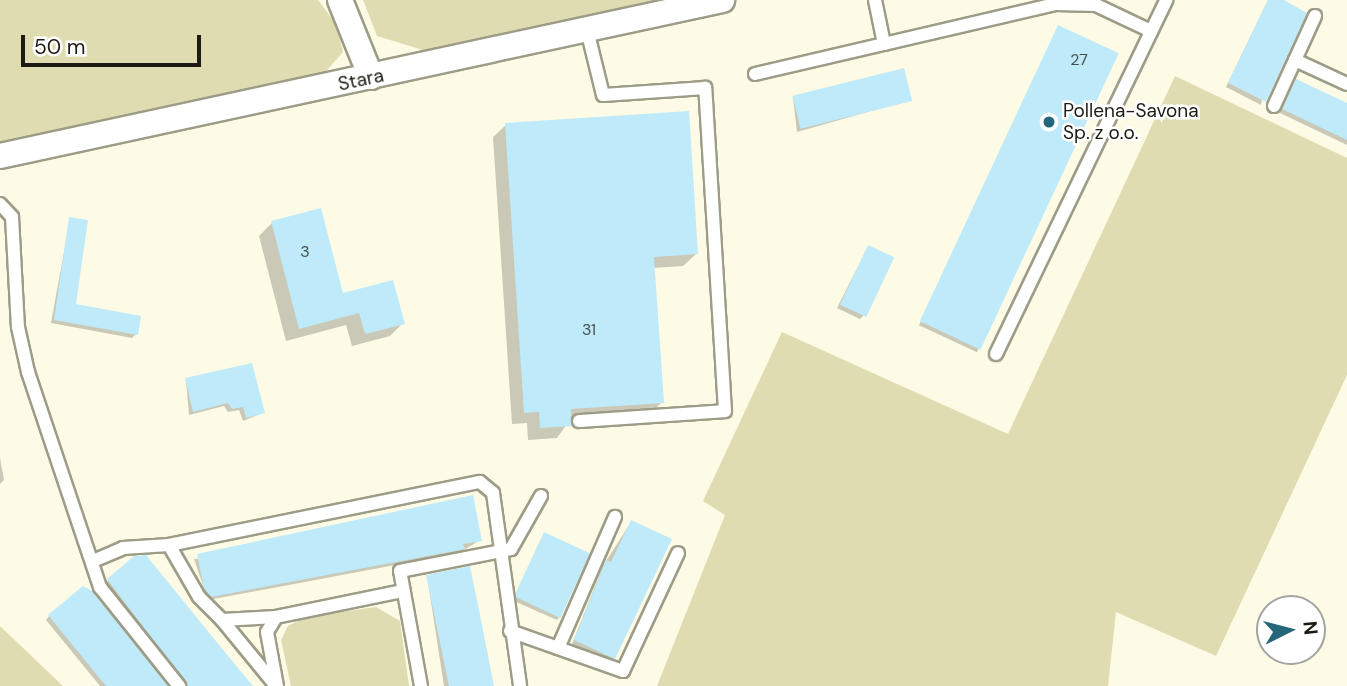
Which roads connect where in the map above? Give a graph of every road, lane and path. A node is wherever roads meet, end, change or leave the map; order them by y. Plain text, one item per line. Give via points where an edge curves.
1 (340, 0) edge
2 (722, 0) edge
3 (875, 0) edge
4 (1166, 0) edge
5 (1315, 16) dead end
6 (587, 30) junction
7 (1151, 31) junction
8 (884, 44) junction
9 (1295, 60) junction
10 (755, 74) dead end
11 (371, 77) junction
12 (1347, 85) edge
13 (1274, 106) dead end
14 (0, 156) edge
15 (0, 204) edge
16 (996, 354) dead end
17 (579, 421) dead end
18 (541, 496) dead end
19 (615, 517) dead end
20 (169, 545) junction
21 (501, 552) junction
22 (678, 553) dead end
23 (93, 561) junction
24 (403, 591) junction
25 (276, 617) junction
26 (222, 620) junction
27 (510, 631) junction
28 (558, 648) junction
29 (179, 686) edge
30 (276, 686) edge
31 (421, 686) edge
32 (520, 686) edge

1 - 11 street
2 - 6 street, Stara
3 - 8 lane
4 - 7 lane
5 - 9 lane
6 - 11 street, Stara
6 - 17 lane via 603,95 705,88 725,411
7 - 8 lane via 1096,5 1056,4
7 - 16 lane
8 - 10 lane
9 - 12 lane
9 - 13 lane
11 - 14 street, Stara
15 - 23 lane via 12,217 18,327 28,372
18 - 21 lane via 520,540
19 - 28 lane
20 - 21 lane via 480,482 493,493
20 - 23 lane via 123,548
20 - 26 lane via 199,597
21 - 24 lane via 410,566 400,571
21 - 27 lane
22 - 28 lane via 623,671
23 - 29 lane via 100,587
24 - 25 lane
24 - 31 lane
25 - 26 lane
25 - 30 lane via 267,632
26 - 30 lane
27 - 28 lane
27 - 32 lane

